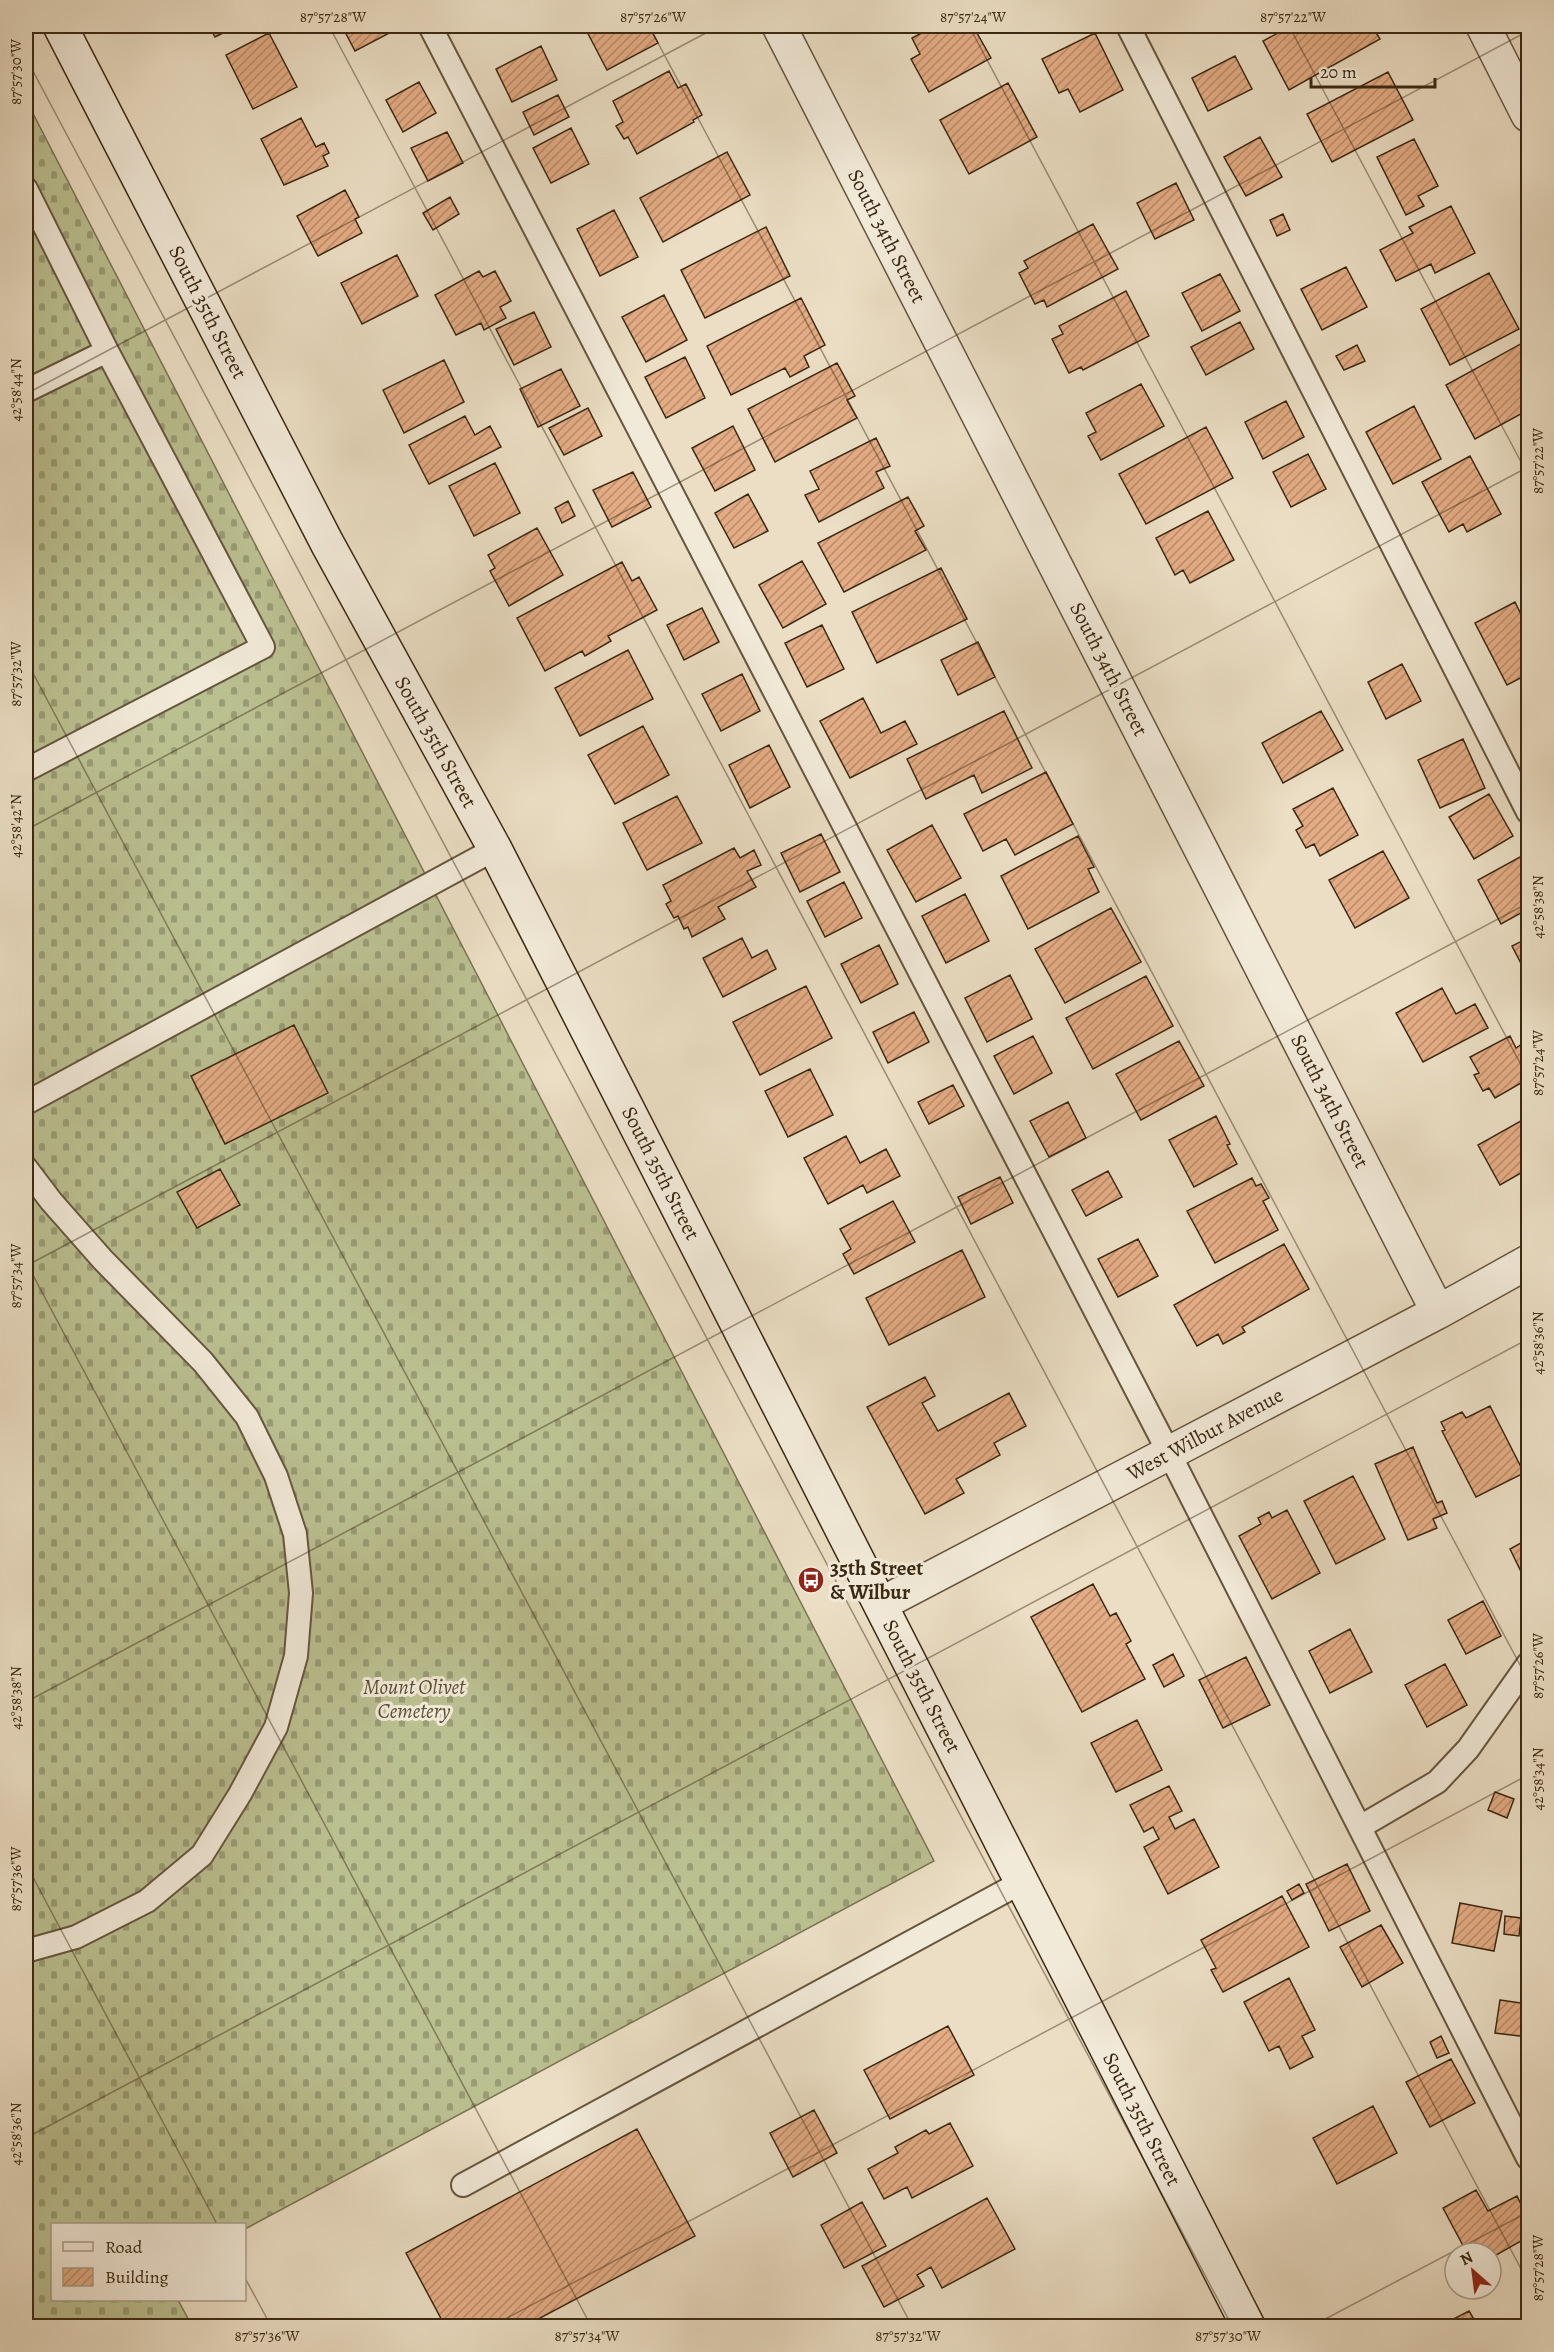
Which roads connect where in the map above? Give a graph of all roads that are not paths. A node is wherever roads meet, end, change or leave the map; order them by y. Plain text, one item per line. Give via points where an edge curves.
1 (60, 26) edge
2 (430, 26) edge
3 (779, 26) edge
4 (1128, 26) edge
5 (1483, 26) edge
6 (1528, 115) edge
7 (26, 189) edge
8 (107, 351) junction
9 (26, 391) edge
10 (26, 770) edge
11 (1528, 812) edge
12 (495, 849) junction
13 (26, 1102) edge
14 (26, 1168) edge
15 (1528, 1262) edge
16 (1438, 1312) junction
17 (1169, 1453) junction
18 (880, 1604) junction
19 (1528, 1664) edge
20 (1360, 1827) junction
21 (1022, 1882) junction
22 (26, 1951) edge
23 (1528, 2158) edge
24 (463, 2185) dead end
25 (1248, 2326) edge

1 - 12 main road, South 35th Street via 321,532
2 - 17 lane
3 - 16 main road, South 34th Street
4 - 11 lane
5 - 6 main road
7 - 8 lane
8 - 9 lane
8 - 10 lane via 263,647
12 - 13 lane
12 - 18 main road, South 35th Street
14 - 22 lane via 103,1260 203,1362 247,1417 276,1476 295,1534 301,1593 296,1656 276,1727 202,1854 147,1901 76,1937
15 - 16 main road, West Wilbur Avenue
16 - 17 main road, West Wilbur Avenue
17 - 18 main road, West Wilbur Avenue
17 - 20 lane
18 - 21 main road, South 35th Street
19 - 20 lane via 1468,1749 1437,1782
20 - 23 lane
21 - 24 lane
21 - 25 main road, South 35th Street

